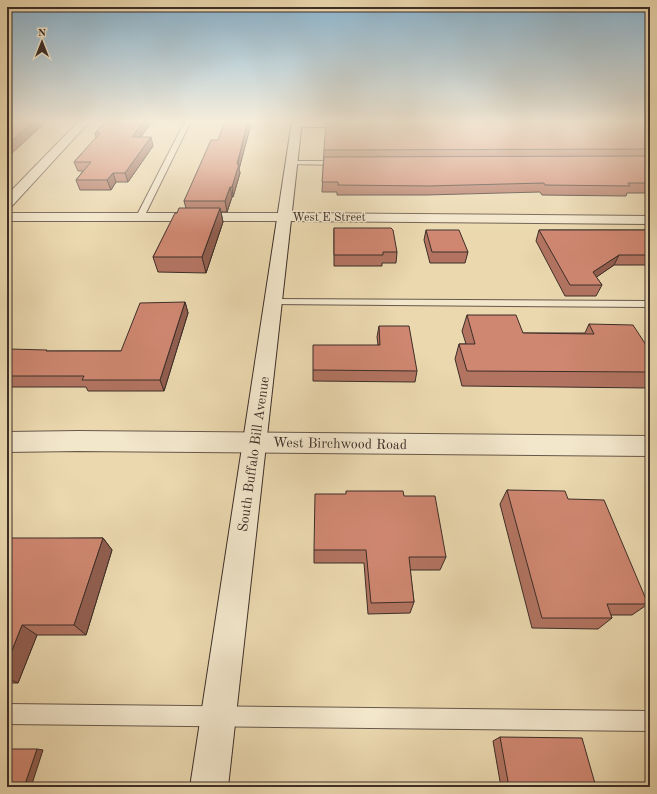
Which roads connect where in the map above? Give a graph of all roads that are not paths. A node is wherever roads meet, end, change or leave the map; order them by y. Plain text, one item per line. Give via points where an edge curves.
1 (50, 158) edge
2 (170, 158) edge
3 (293, 158) edge
4 (292, 163) junction
5 (347, 163) edge
6 (7, 203) edge
7 (7, 217) edge
8 (140, 217) junction
9 (285, 217) junction
10 (650, 220) edge
11 (274, 302) junction
12 (650, 304) edge
13 (7, 442) edge
14 (255, 442) junction
15 (650, 446) edge
16 (7, 714) edge
17 (218, 717) junction
18 (650, 721) edge
19 (209, 787) edge

1 - 6 street
2 - 8 lane
3 - 4 street, South Buffalo Bill Avenue
4 - 5 lane
4 - 9 street, South Buffalo Bill Avenue
7 - 8 street, West E Street
8 - 9 street, West E Street
9 - 10 street, West E Street
9 - 11 street, South Buffalo Bill Avenue
11 - 12 lane
11 - 14 street, South Buffalo Bill Avenue
13 - 14 street, West Birchwood Road
14 - 15 street, West Birchwood Road
14 - 17 street, South Buffalo Bill Avenue
16 - 17 lane
17 - 18 lane
17 - 19 street, South Buffalo Bill Avenue

